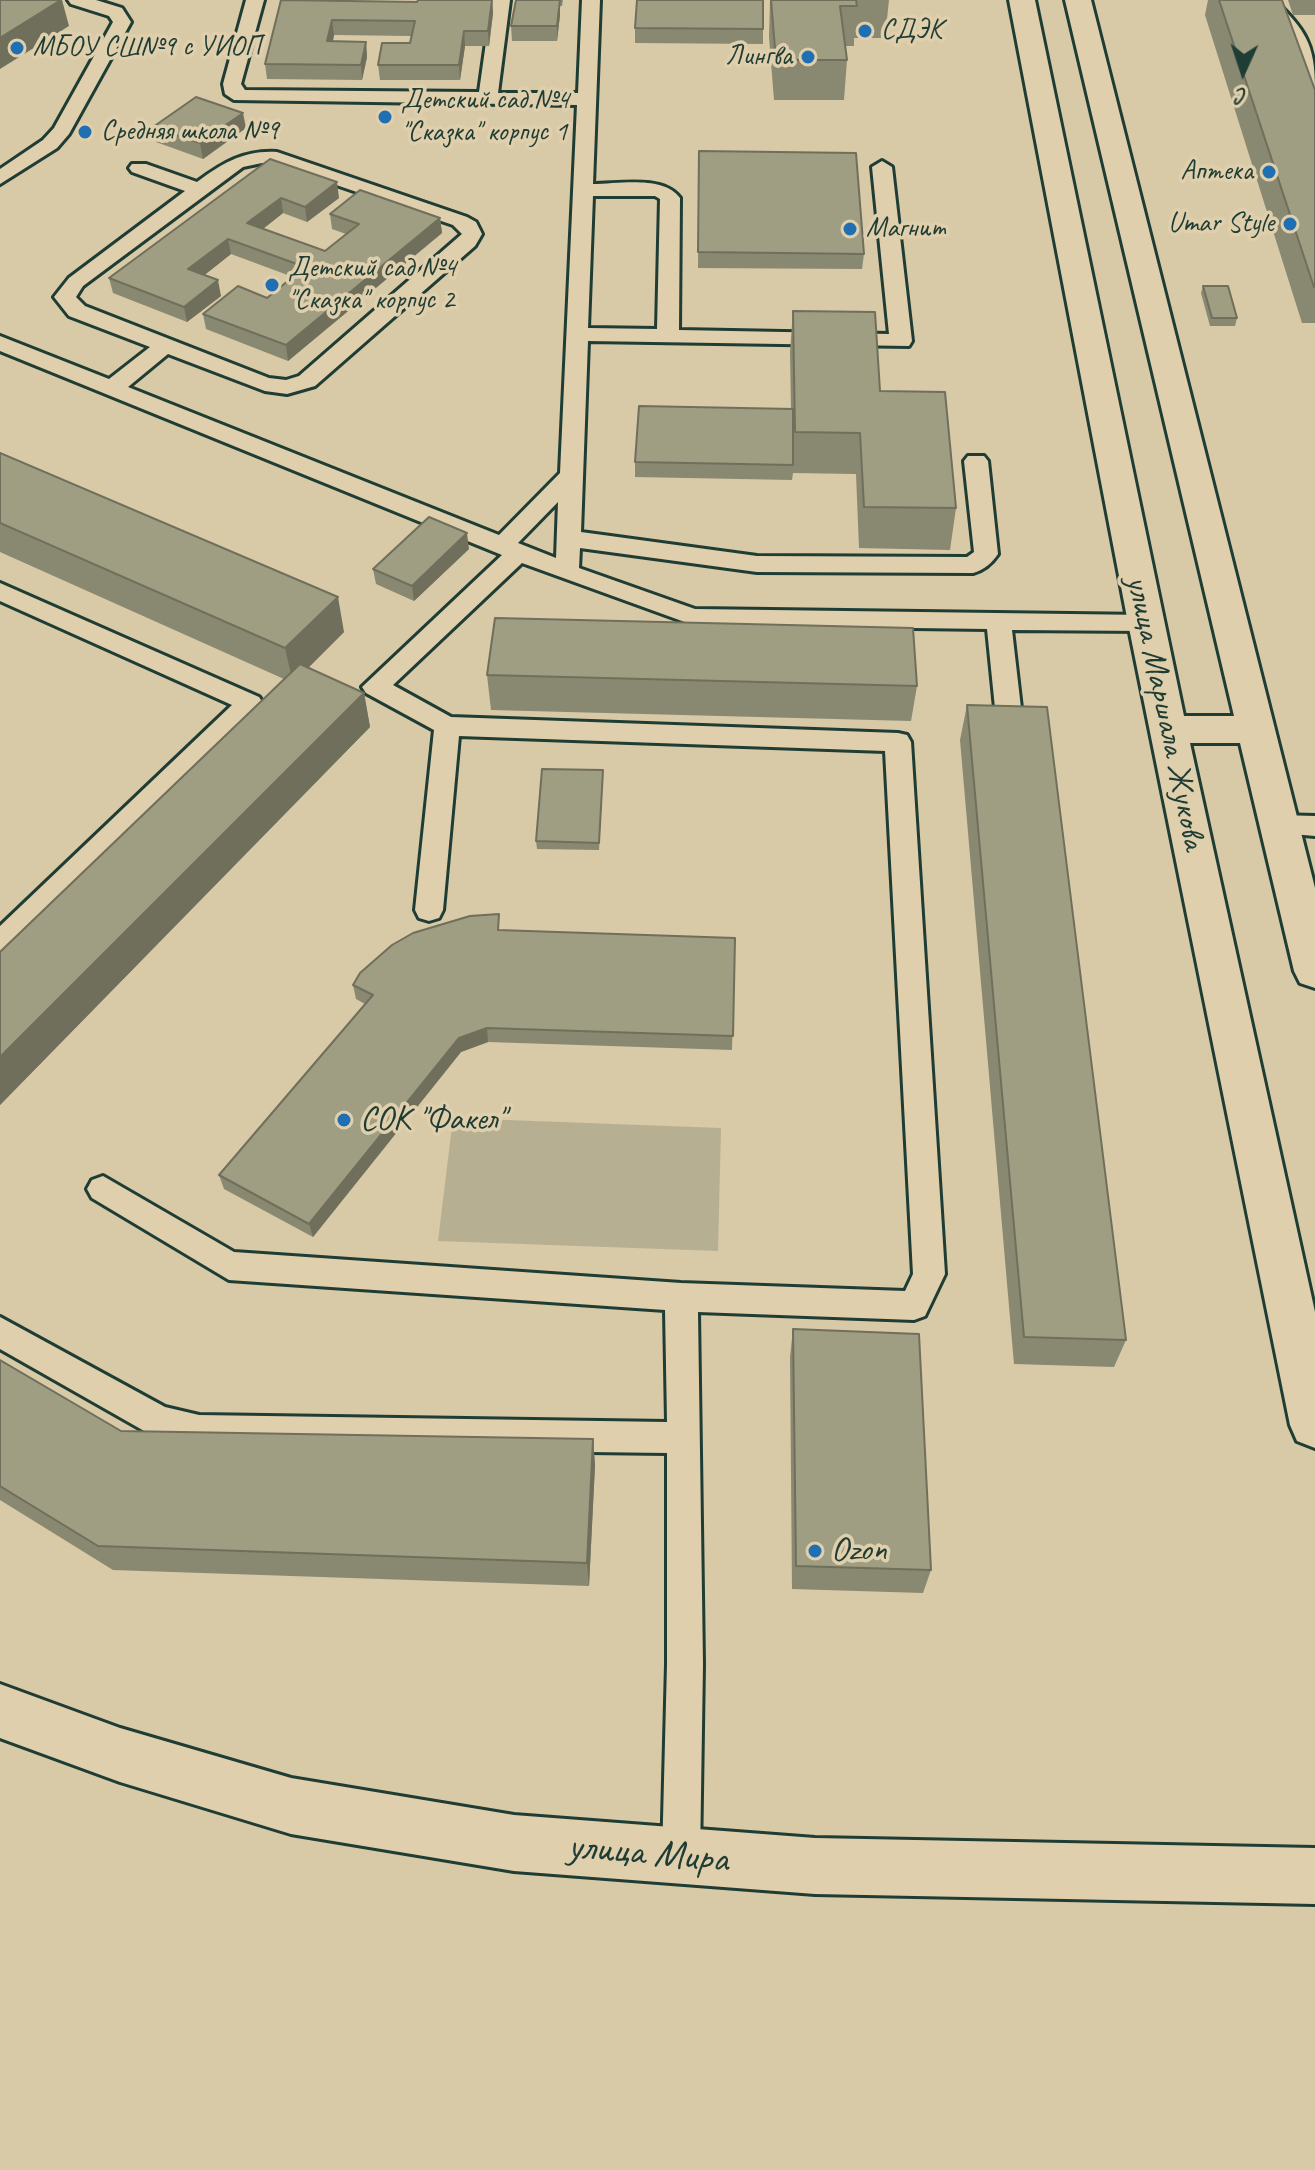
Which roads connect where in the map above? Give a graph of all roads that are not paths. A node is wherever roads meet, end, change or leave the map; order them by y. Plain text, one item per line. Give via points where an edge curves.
1 (77, 0) edge
2 (255, 0) edge
3 (501, 0) edge
4 (591, 0) edge
5 (1022, 0) edge
6 (1078, 0) edge
7 (1265, 0) edge
8 (1306, 32) edge
9 (1315, 82) edge
10 (488, 99) junction
11 (588, 99) junction
12 (882, 167) dead end
13 (139, 168) dead end
14 (0, 178) edge
15 (200, 190) junction
16 (583, 190) junction
17 (576, 334) junction
18 (668, 336) junction
19 (0, 343) edge
20 (166, 345) junction
21 (112, 388) junction
22 (976, 461) dead end
23 (570, 476) junction
24 (567, 538) junction
25 (512, 548) junction
26 (567, 572) junction
27 (0, 591) edge
28 (999, 622) junction
29 (1146, 623) junction
30 (1008, 708) edge
31 (447, 726) junction
32 (1169, 729) junction
33 (1256, 730) junction
34 (1279, 825) junction
35 (1315, 826) edge
36 (429, 910) dead end
37 (0, 943) edge
38 (1315, 971) edge
39 (103, 1189) dead end
40 (681, 1297) junction
41 (0, 1332) edge
42 (1315, 1425) edge
43 (684, 1438) junction
44 (0, 1711) edge
45 (681, 1858) junction
46 (1315, 1876) edge

1 - 14 lane via 116,12 122,22 62,130
2 - 10 lane via 232,84 241,96
3 - 10 lane
4 - 11 lane
5 - 29 main road, улица Маршала Жукова
6 - 33 main road
7 - 8 lane
8 - 9 lane
10 - 11 lane
11 - 16 lane
12 - 18 lane via 901,341
13 - 15 lane
15 - 20 lane via 76,282 65,297 77,311
15 - 20 lane via 247,159 277,158 460,221 472,234 298,385 265,384
16 - 17 lane
16 - 18 lane via 655,190 670,198
17 - 18 lane
17 - 23 lane
19 - 21 lane
20 - 21 lane
21 - 25 lane
22 - 24 lane via 986,554 973,565 757,564
23 - 24 lane
23 - 25 lane
24 - 26 lane
25 - 26 lane
25 - 31 lane via 375,687
26 - 28 lane via 693,617
27 - 37 lane via 250,703
28 - 29 lane
28 - 30 lane
29 - 32 main road, улица Маршала Жукова
31 - 36 lane
31 - 40 lane via 898,742 929,1274 914,1306
32 - 33 main road
32 - 42 main road, улица Маршала Жукова
33 - 34 main road
34 - 35 lane
34 - 38 main road
39 - 40 lane via 229,1266
40 - 43 lane
41 - 43 lane via 158,1421 199,1431
43 - 45 lane
44 - 45 main road, улица Мира via 120,1755 291,1806 514,1843
45 - 46 main road, улица Мира via 815,1866

